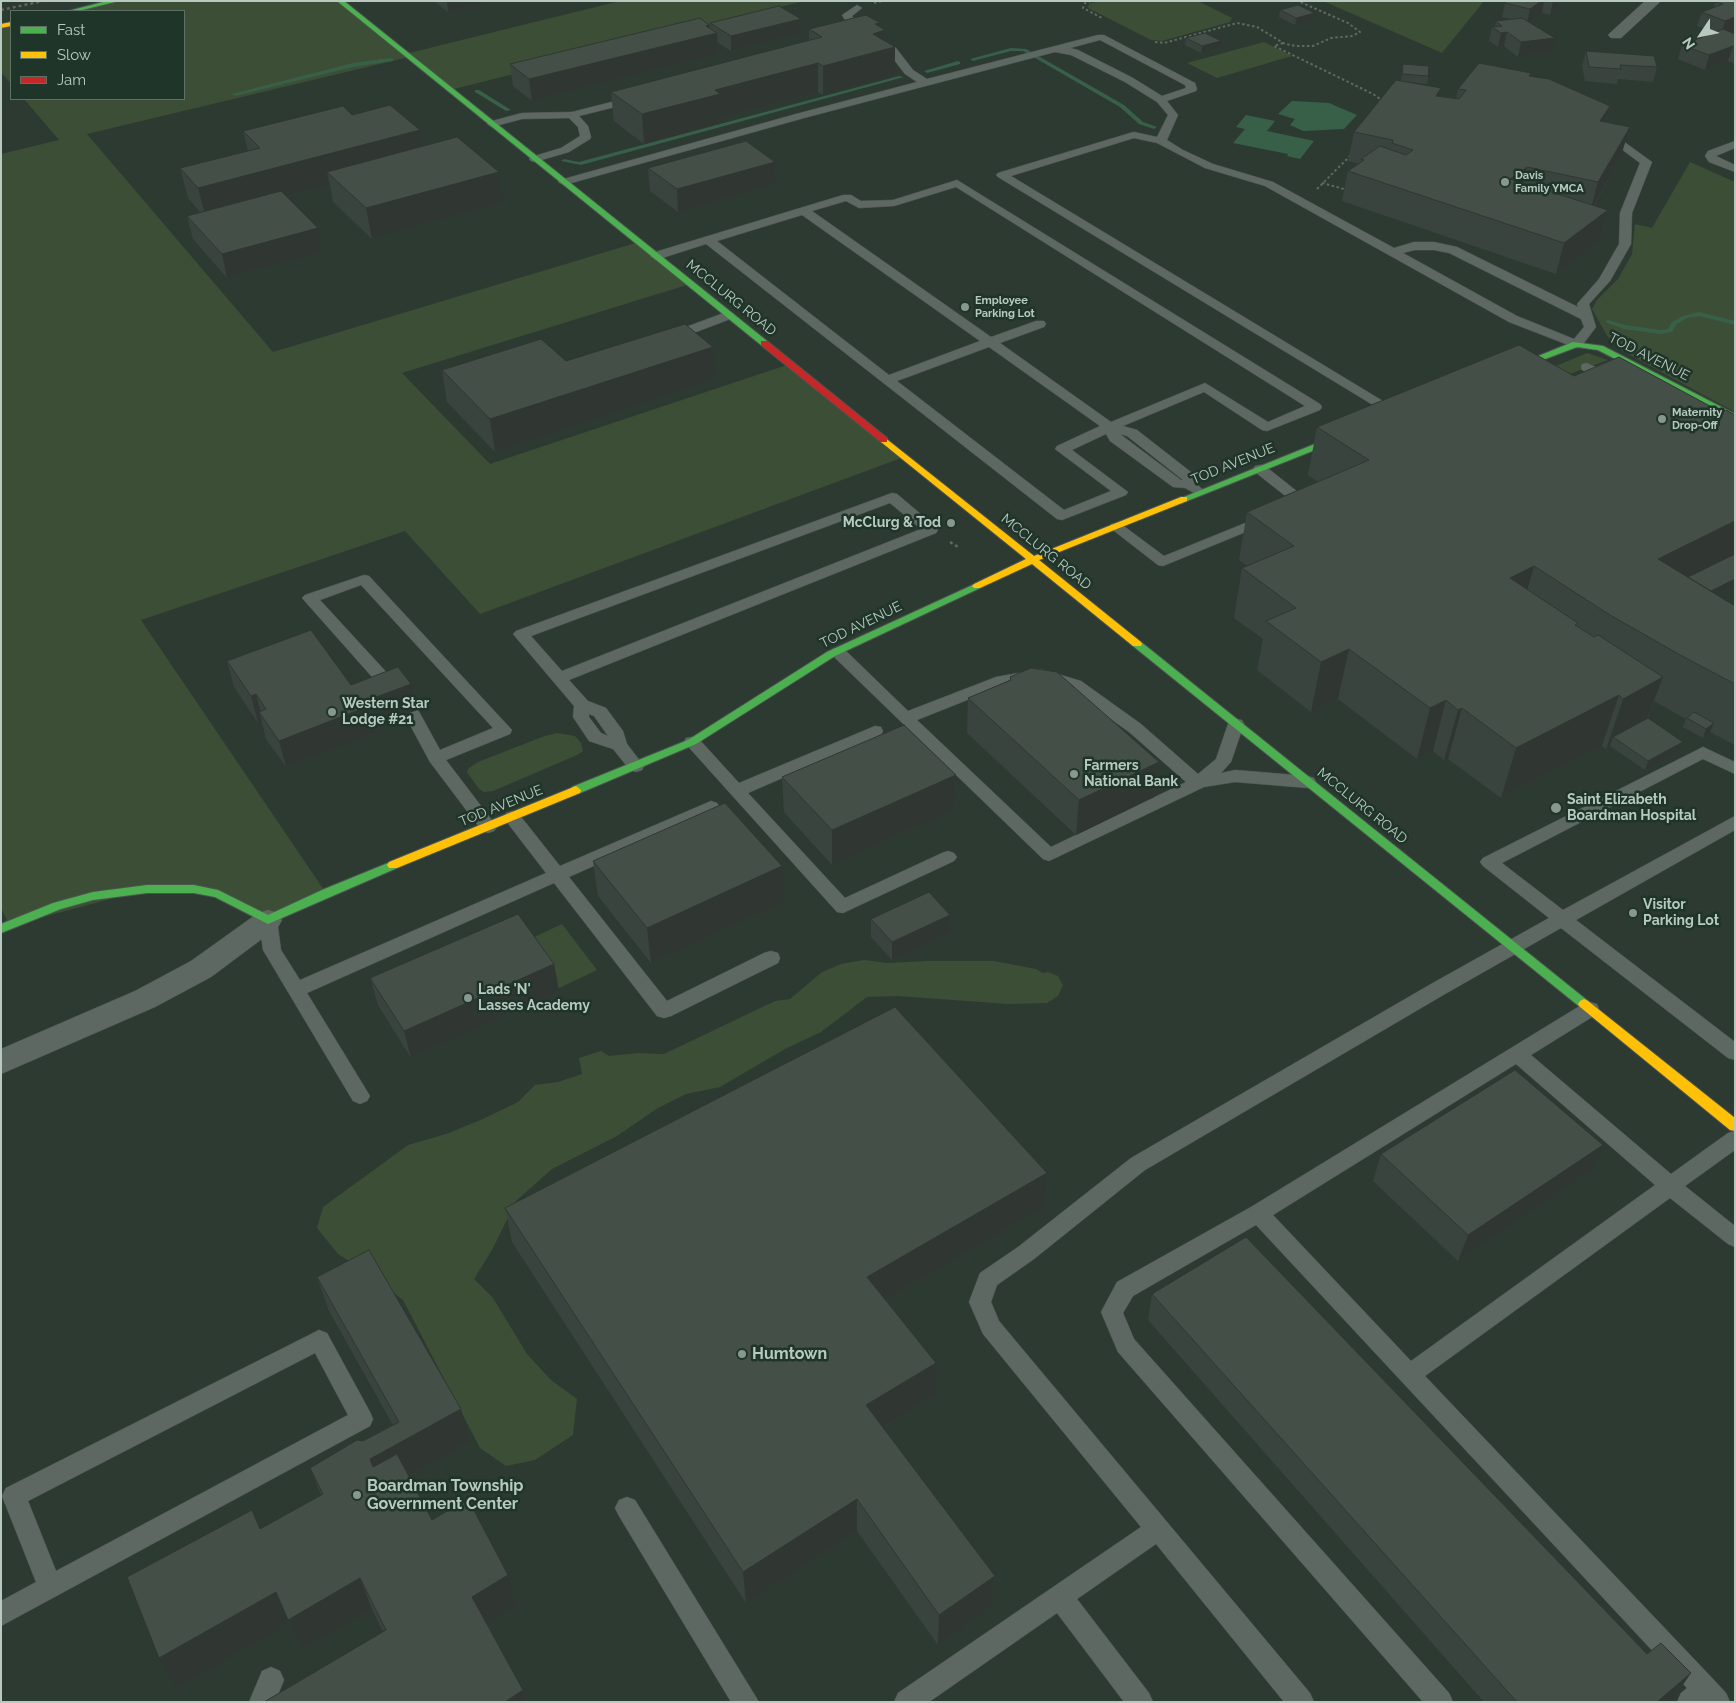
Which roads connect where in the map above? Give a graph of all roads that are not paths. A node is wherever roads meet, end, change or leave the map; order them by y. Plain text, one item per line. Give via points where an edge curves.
1 (116, 1) edge
2 (340, 1) edge
3 (1654, 1) edge
4 (856, 8) dead end
5 (76, 10) edge
6 (1616, 35) dead end
7 (868, 36) junction
8 (850, 40) edge
9 (1055, 50) junction
10 (926, 83) junction
11 (646, 96) edge
12 (1161, 100) junction
13 (572, 115) junction
14 (492, 124) junction
15 (1594, 129) edge
16 (1161, 141) junction
17 (1735, 144) edge
18 (535, 159) junction
19 (1735, 169) edge
20 (564, 182) junction
21 (804, 210) junction
22 (708, 240) junction
23 (1393, 252) junction
24 (656, 256) junction
25 (729, 316) junction
26 (1587, 317) junction
27 (1040, 324) dead end
28 (658, 342) edge
29 (989, 343) junction
30 (1576, 344) junction
31 (1588, 367) dead end
32 (1494, 376) edge
33 (887, 380) junction
34 (1622, 386) edge
35 (1400, 413) joint
36 (1735, 418) edge
37 (1379, 421) edge
38 (1110, 427) junction
39 (1354, 431) edge
40 (1260, 469) junction
41 (1200, 493) junction
42 (1303, 503) junction
43 (1317, 513) edge
44 (1116, 527) junction
45 (1032, 560) junction
46 (838, 652) junction
47 (559, 678) junction
48 (398, 696) edge
49 (411, 712) dead end
50 (906, 718) junction
51 (1236, 724) junction
52 (874, 731) dead end
53 (692, 742) junction
54 (436, 758) junction
55 (636, 766) junction
56 (1735, 769) edge
57 (1308, 782) junction
58 (1198, 783) junction
59 (737, 791) junction
60 (711, 807) edge
61 (512, 817) junction
62 (488, 827) junction
63 (1732, 827) edge
64 (948, 857) dead end
65 (557, 875) junction
66 (1563, 919) junction
67 (268, 920) junction
68 (1, 930) edge
69 (1513, 947) junction
70 (771, 958) dead end
71 (296, 990) junction
72 (1590, 1009) junction
73 (1735, 1053) edge
74 (1517, 1054) junction
75 (1, 1062) edge
76 (360, 1096) dead end
77 (1735, 1126) edge
78 (1735, 1139) edge
79 (1670, 1186) junction
80 (1258, 1213) junction
81 (1735, 1238) edge
82 (1410, 1374) junction
83 (627, 1508) dead end
84 (1158, 1529) junction
85 (50, 1586) junction
86 (1060, 1596) junction
87 (1, 1614) edge
88 (1704, 1698) edge
89 (746, 1702) edge
90 (907, 1702) edge
91 (1140, 1702) edge
92 (1301, 1702) edge
93 (1440, 1702) edge

1 - 5 street
2 - 14 street, MCCLURG ROAD
3 - 6 street
4 - 7 lane via 847,15 852,25
7 - 8 lane
7 - 10 lane via 892,50 909,72
9 - 10 lane
9 - 12 lane via 1074,52
9 - 12 lane via 1101,37 1190,83 1192,89
10 - 20 lane
11 - 13 lane
12 - 16 lane via 1172,116
13 - 14 lane via 522,116
13 - 18 lane via 583,126 586,137 566,150
14 - 18 street, MCCLURG ROAD
15 - 26 lane via 1611,136 1646,162 1626,213 1625,244 1604,281 1583,304
16 - 23 lane via 1209,166 1269,184
16 - 35 lane via 1134,135 1002,175
17 - 19 lane via 1710,156
18 - 20 street, MCCLURG ROAD
20 - 24 street, MCCLURG ROAD
21 - 22 lane
21 - 29 lane
21 - 38 lane via 847,197 859,205 894,203 957,183 1315,407 1267,427 1206,387
22 - 24 lane
22 - 33 lane
23 - 26 lane via 1414,246 1453,250
23 - 30 lane via 1513,319
24 - 25 street, MCCLURG ROAD
25 - 28 lane
25 - 45 street, MCCLURG ROAD
26 - 30 lane via 1590,327
27 - 29 lane
29 - 33 lane
29 - 38 lane
30 - 32 street
30 - 36 street, TOD AVENUE via 1600,348
31 - 34 lane
33 - 38 lane via 1062,516 1121,492 1062,449
35 - 37 street
38 - 41 lane via 1115,438 1178,484 1188,484
39 - 40 street, TOD AVENUE
40 - 41 street, TOD AVENUE
40 - 42 lane
41 - 44 street, TOD AVENUE
42 - 43 lane
42 - 44 lane via 1163,562
44 - 45 street, TOD AVENUE
45 - 46 street, TOD AVENUE
45 - 51 street, MCCLURG ROAD
46 - 50 lane
46 - 53 street, TOD AVENUE
47 - 47 lane via 520,634 892,497 932,530
47 - 55 lane via 582,705 581,716 595,736 619,745
48 - 54 lane via 310,598 364,579 504,730
49 - 54 lane
50 - 58 lane via 1002,681 1041,674 1075,685 1135,728
50 - 58 lane via 1049,855
51 - 57 street, MCCLURG ROAD
51 - 58 lane via 1223,762
52 - 59 lane
53 - 55 street, TOD AVENUE
53 - 59 lane
54 - 62 lane
55 - 61 street, TOD AVENUE
56 - 66 lane via 1704,752 1489,862
57 - 58 lane via 1235,776
57 - 69 street, MCCLURG ROAD
59 - 64 lane via 843,907
60 - 65 lane
61 - 62 street, TOD AVENUE
61 - 65 lane
62 - 67 street, TOD AVENUE
63 - 66 lane
65 - 70 lane via 664,1011
65 - 71 lane
66 - 69 lane
66 - 73 lane
67 - 68 street via 218,894 194,889 147,889 93,896 57,906
67 - 71 lane via 272,950
67 - 75 street via 201,969 146,998
69 - 72 street, MCCLURG ROAD
69 - 84 lane via 1138,1164 988,1279 980,1302 991,1328
71 - 76 lane
72 - 74 lane
72 - 77 street, MCCLURG ROAD
74 - 79 lane
74 - 80 lane
78 - 79 lane
79 - 81 lane
79 - 82 lane
80 - 82 lane
80 - 93 lane via 1125,1289 1112,1312 1126,1345
82 - 88 lane
83 - 89 lane
84 - 86 lane
84 - 92 lane
85 - 85 lane via 362,1419 319,1340 14,1496
85 - 87 lane
86 - 90 lane
86 - 91 lane

